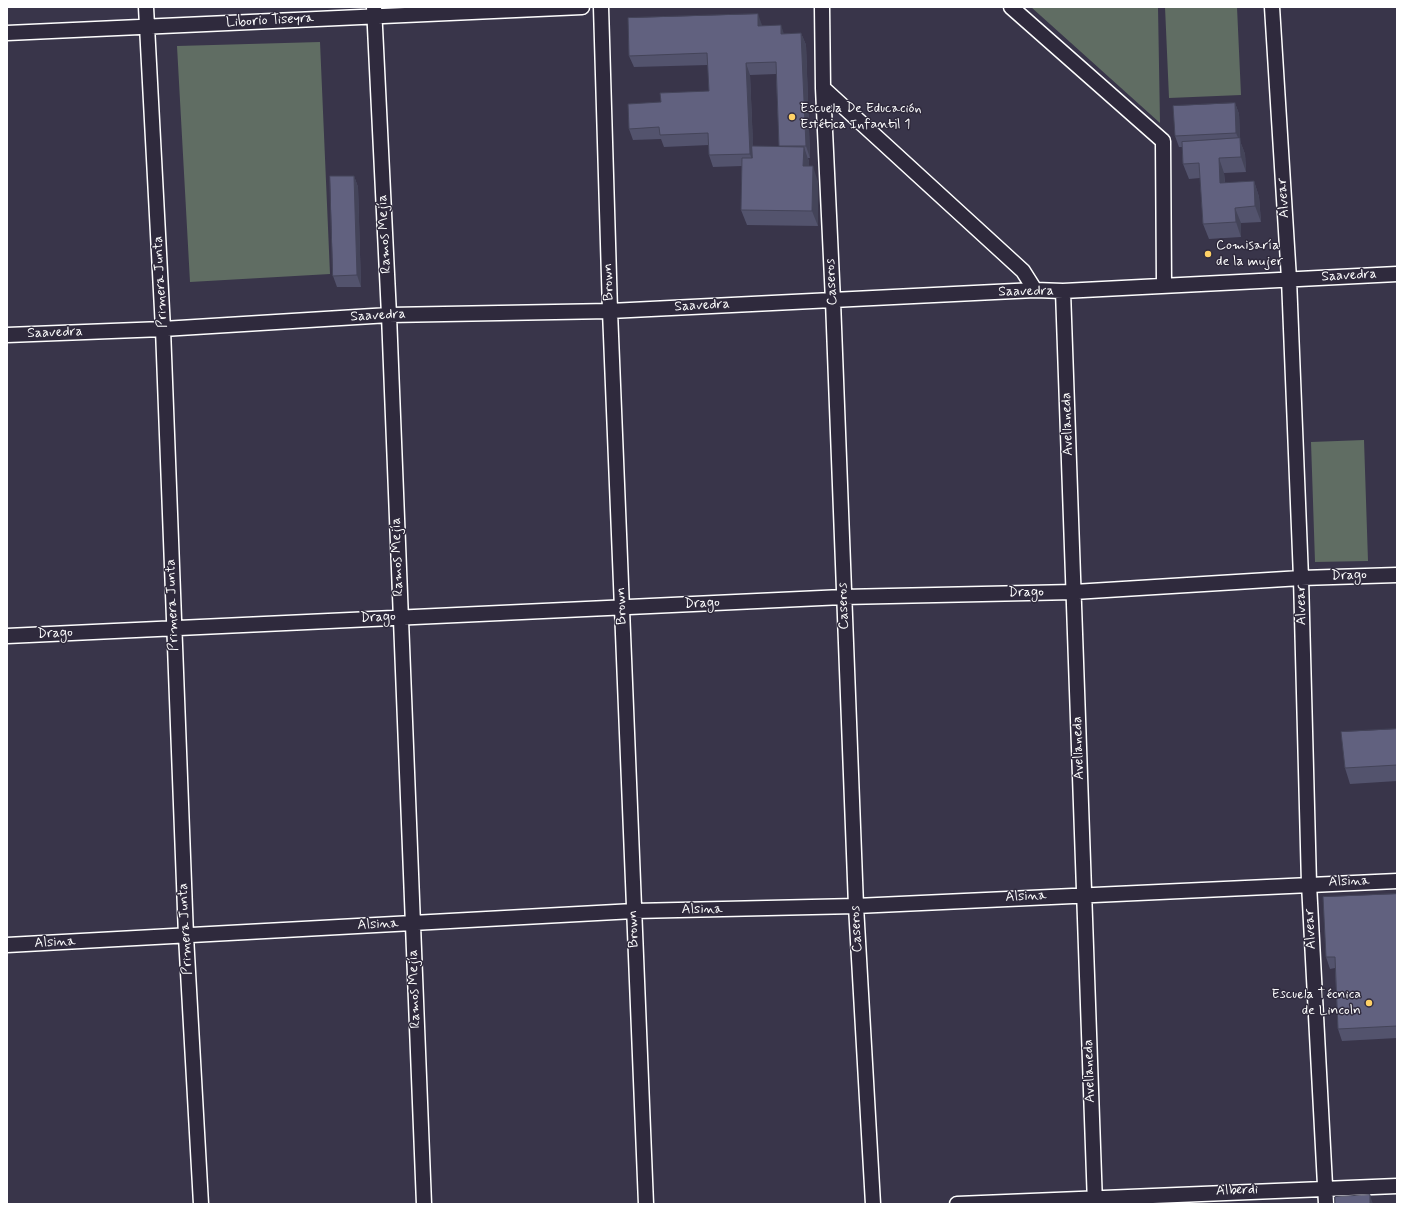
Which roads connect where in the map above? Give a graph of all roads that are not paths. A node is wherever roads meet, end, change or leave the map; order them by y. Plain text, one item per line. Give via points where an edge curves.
1 (146, 7) edge
2 (582, 7) edge
3 (601, 7) edge
4 (822, 7) edge
5 (1011, 7) edge
6 (1272, 7) edge
7 (374, 12) edge
8 (147, 27) junction
9 (7, 33) edge
10 (823, 88) junction
11 (1397, 274) edge
12 (1290, 279) junction
13 (1164, 285) junction
14 (1035, 290) junction
15 (1063, 291) junction
16 (833, 301) junction
17 (610, 311) junction
18 (389, 315) junction
19 (163, 329) junction
20 (7, 335) edge
21 (1397, 575) edge
22 (1301, 578) junction
23 (1074, 592) junction
24 (843, 597) junction
25 (622, 608) junction
26 (400, 617) junction
27 (174, 627) junction
28 (7, 636) edge
29 (1397, 881) edge
30 (1309, 884) junction
31 (1084, 894) junction
32 (856, 906) junction
33 (634, 912) junction
34 (412, 923) junction
35 (186, 936) junction
36 (7, 945) edge
37 (1397, 1186) edge
38 (1326, 1188) junction
39 (1095, 1200) edge
40 (201, 1204) edge
41 (424, 1204) edge
42 (646, 1204) edge
43 (873, 1204) edge
44 (957, 1204) edge
45 (1326, 1204) edge

1 - 8 street, Primera Junta
2 - 7 street, Liborio Tiseyra
3 - 17 street, Brown
4 - 10 street, Caseros
5 - 13 street via 1163,141
6 - 12 street, Alvear
7 - 8 street, Liborio Tiseyra
7 - 18 street, Ramos Mejía
8 - 9 street, Liborio Tiseyra
8 - 19 street, Primera Junta
10 - 14 street via 1023,271
10 - 16 street, Caseros
11 - 12 street, Saavedra
12 - 13 street, Saavedra
12 - 22 street, Alvear
13 - 15 street, Saavedra
14 - 15 street, Saavedra
14 - 16 street, Saavedra
15 - 23 street, Avellaneda
16 - 17 street, Saavedra
16 - 24 street, Caseros
17 - 18 street, Saavedra
17 - 25 street, Brown
18 - 19 street, Saavedra
18 - 26 street, Ramos Mejía
19 - 20 street, Saavedra
19 - 27 street, Primera Junta
21 - 22 street, Drago
22 - 23 street, Drago
22 - 30 street, Alvear
23 - 24 street, Drago
23 - 31 street, Avellaneda
24 - 25 street, Drago
24 - 32 street, Caseros
25 - 26 street, Drago
25 - 33 street, Brown
26 - 27 street, Drago
26 - 34 street, Ramos Mejía
27 - 28 street, Drago
27 - 35 street, Primera Junta
29 - 30 street, Alsina
30 - 31 street, Alsina
30 - 38 street, Alvear
31 - 32 street, Alsina
31 - 39 street, Avellaneda
32 - 33 street, Alsina
32 - 43 street, Caseros
33 - 34 street, Alsina
33 - 42 street, Brown
34 - 35 street, Alsina
34 - 41 street, Ramos Mejía
35 - 36 street, Alsina
35 - 40 street, Primera Junta
37 - 38 street, Alberdi
38 - 39 street, Alberdi
38 - 45 street, Alvear
39 - 44 street, Alberdi

